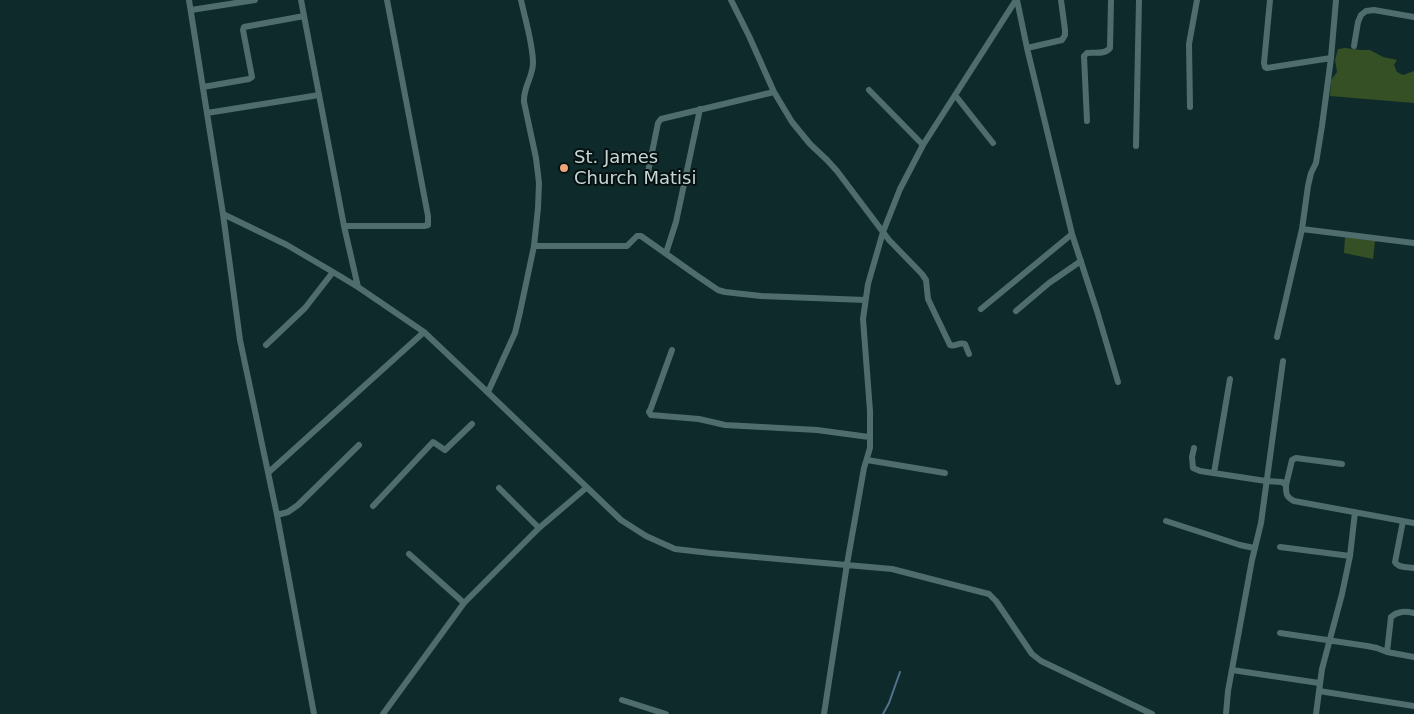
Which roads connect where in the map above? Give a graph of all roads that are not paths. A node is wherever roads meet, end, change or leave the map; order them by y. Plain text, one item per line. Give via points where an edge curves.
1 (189, 0) edge
2 (254, 0) edge
3 (302, 0) edge
4 (387, 0) edge
5 (521, 0) edge
6 (731, 0) edge
7 (1016, 0) edge
8 (1061, 0) edge
9 (1112, 0) edge
10 (1139, 0) edge
11 (1197, 0) edge
12 (1270, 0) edge
13 (1336, 0) edge
14 (191, 10) junction
15 (304, 16) junction
16 (1414, 16) edge
17 (1354, 46) dead end
18 (1027, 48) junction
19 (1331, 58) junction
20 (203, 87) junction
21 (869, 90) dead end
22 (774, 92) junction
23 (320, 96) junction
24 (955, 96) junction
25 (1190, 107) dead end
26 (700, 109) junction
27 (207, 113) junction
28 (1087, 121) dead end
29 (993, 143) dead end
30 (923, 145) junction
31 (1136, 146) dead end
32 (648, 172) dead end
33 (224, 214) junction
34 (344, 226) junction
35 (1302, 229) junction
36 (883, 232) junction
37 (1072, 234) junction
38 (1414, 243) edge
39 (534, 246) junction
40 (666, 253) junction
41 (1081, 261) junction
42 (334, 272) junction
43 (358, 286) junction
44 (865, 300) junction
45 (981, 309) dead end
46 (1016, 311) dead end
47 (424, 332) junction
48 (1277, 336) dead end
49 (266, 344) dead end
50 (672, 350) dead end
51 (969, 354) dead end
52 (1283, 361) dead end
53 (1230, 379) dead end
54 (1118, 382) dead end
55 (488, 392) junction
56 (472, 424) dead end
57 (869, 437) junction
58 (359, 445) dead end
59 (1194, 448) dead end
60 (867, 460) junction
61 (1342, 464) dead end
62 (269, 472) junction
63 (946, 473) dead end
64 (1214, 473) junction
65 (1266, 481) junction
66 (1286, 485) junction
67 (499, 488) dead end
68 (586, 488) junction
69 (373, 506) dead end
70 (1355, 512) junction
71 (277, 516) junction
72 (1166, 521) dead end
73 (1403, 521) junction
74 (1414, 522) edge
75 (539, 528) junction
76 (1280, 547) dead end
77 (1254, 548) junction
78 (409, 554) dead end
79 (1350, 556) junction
80 (847, 564) junction
81 (1414, 568) edge
82 (464, 603) junction
83 (1414, 613) edge
84 (1280, 633) dead end
85 (1329, 641) junction
86 (1386, 652) junction
87 (1414, 656) edge
88 (1232, 670) junction
89 (1319, 683) junction
90 (1319, 692) junction
91 (622, 700) dead end
92 (1414, 706) edge
93 (314, 714) edge
94 (383, 714) edge
95 (666, 714) edge
96 (824, 714) edge
97 (1152, 714) edge
98 (1227, 714) edge
99 (1316, 714) edge

1 - 14 street
2 - 14 street
3 - 15 street
4 - 34 street via 429,222 424,226
5 - 39 street via 533,65 524,102 539,183
6 - 22 street
7 - 18 street
7 - 24 street
8 - 18 street via 1065,30 1062,40
9 - 28 street via 1110,48 1105,52 1087,52 1084,56
10 - 31 street
11 - 25 street via 1189,44
12 - 19 street via 1265,67
13 - 19 street
14 - 20 street
15 - 20 street via 244,27 252,77
15 - 23 street
16 - 17 street via 1366,11 1358,22
18 - 37 street
19 - 35 street via 1316,163 1308,186
20 - 27 street
21 - 30 street
22 - 26 street
22 - 36 street via 796,128 832,166
23 - 27 street
23 - 34 street
24 - 29 street
24 - 30 street
26 - 32 street via 661,119
26 - 40 street via 676,222
27 - 33 street
30 - 36 street via 900,189
33 - 42 street
33 - 62 street via 240,340
34 - 43 street
35 - 38 street
35 - 48 street
36 - 44 street
36 - 51 street via 926,280 928,298 950,345 962,343
37 - 41 street
37 - 45 street
39 - 40 street via 627,246 639,235
39 - 55 street via 515,333
40 - 44 street via 725,292
41 - 46 street
41 - 54 street
42 - 43 street
42 - 49 street via 304,308
43 - 47 street
44 - 57 street via 863,319
47 - 55 street
47 - 62 street
50 - 57 street via 650,408 651,415 725,425 818,430
52 - 65 street
53 - 64 street
55 - 68 street
56 - 69 street via 445,450 433,442
57 - 60 street
58 - 71 street via 298,505
59 - 64 street via 1193,468
60 - 63 street
60 - 80 street
61 - 66 street via 1296,458 1290,465
62 - 71 street
64 - 65 street
65 - 66 street
65 - 77 street
66 - 70 street via 1286,495 1294,501
67 - 75 street
68 - 75 street
68 - 80 street via 621,520 676,549
70 - 73 street
70 - 79 street
71 - 93 street
72 - 77 street
73 - 74 street
73 - 81 street via 1395,562
75 - 82 street
76 - 79 street
77 - 88 street
78 - 82 street
79 - 85 street
80 - 96 street
80 - 97 street via 892,569 989,594 1032,654 1041,661
82 - 94 street
83 - 86 street via 1404,611 1390,617
84 - 85 street
85 - 86 street
85 - 89 street
86 - 87 street
88 - 89 street
88 - 98 street
89 - 90 street
90 - 92 street
90 - 99 street
91 - 95 street

